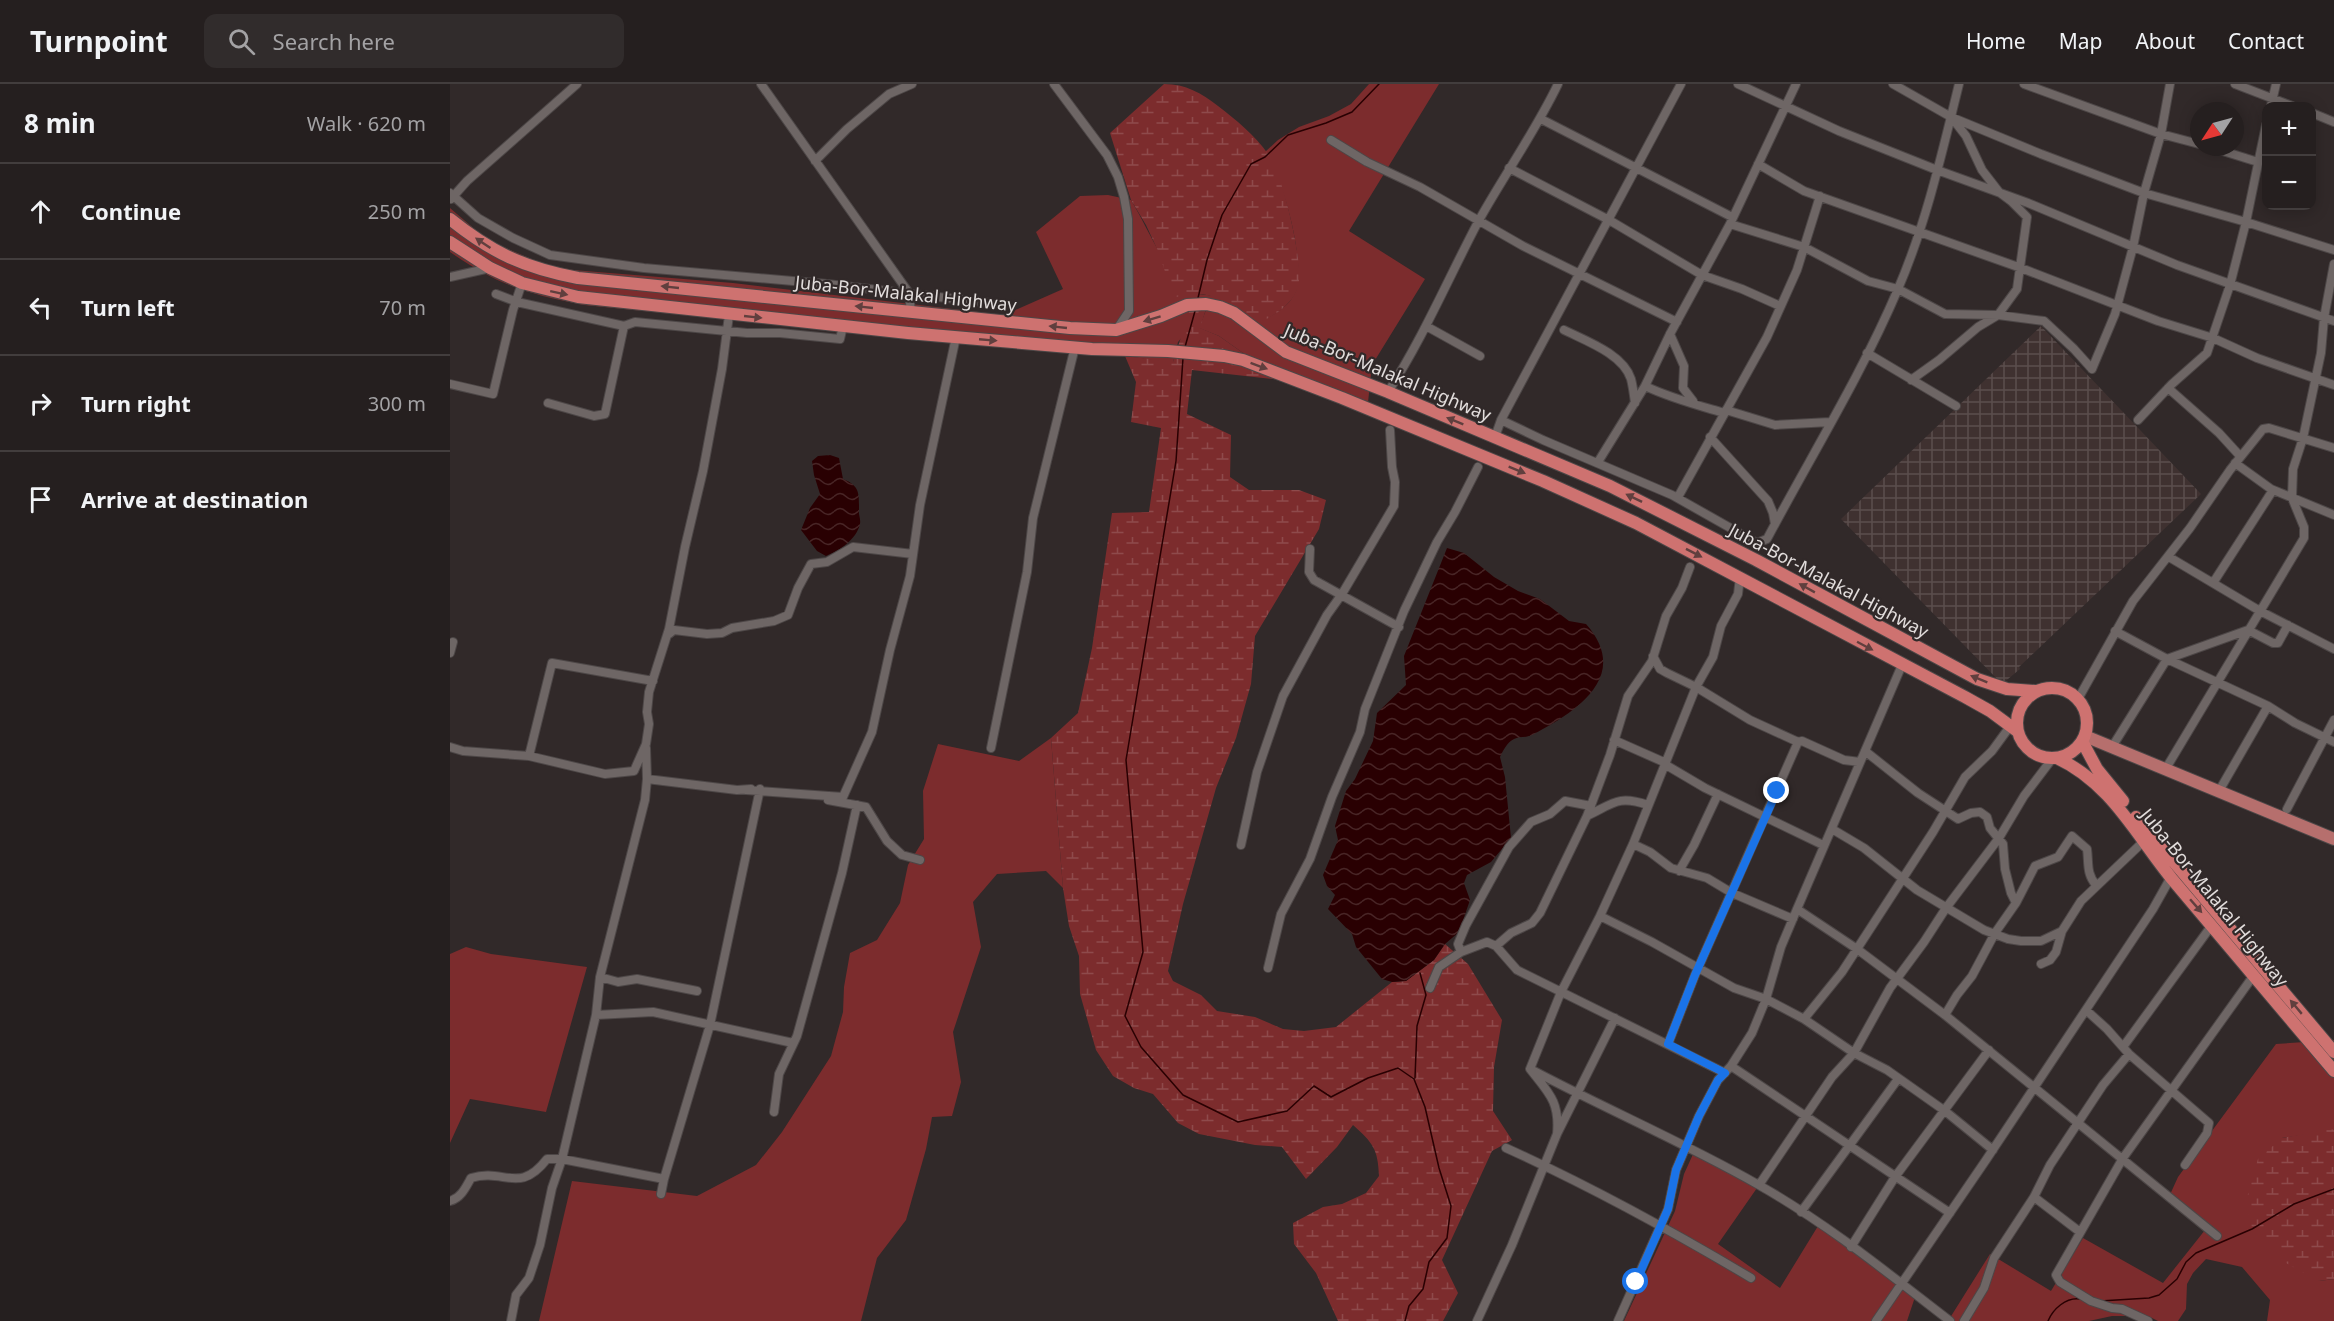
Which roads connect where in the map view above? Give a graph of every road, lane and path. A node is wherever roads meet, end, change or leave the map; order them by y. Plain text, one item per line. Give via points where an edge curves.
1 (577, 84) edge
2 (761, 84) edge
3 (912, 84) edge
4 (1054, 84) edge
5 (1558, 84) edge
6 (1681, 84) edge
7 (1738, 84) edge
8 (1796, 84) edge
9 (1893, 84) edge
10 (1959, 84) edge
11 (2024, 84) edge
12 (2170, 84) edge
13 (2235, 84) edge
14 (2276, 84) edge
15 (2269, 102) edge
16 (2271, 102) edge
17 (1785, 107) junction
18 (2316, 115) edge
19 (1951, 117) junction
20 (1541, 119) junction
21 (2334, 122) edge
22 (2161, 134) junction
23 (1331, 140) dead end
24 (2190, 142) edge
25 (2262, 144) edge
26 (2239, 156) edge
27 (815, 161) junction
28 (2258, 162) junction
29 (1758, 164) junction
30 (1509, 168) junction
31 (1636, 168) junction
32 (1936, 170) junction
33 (1999, 192) junction
34 (2144, 193) junction
35 (451, 196) edge
36 (1820, 196) junction
37 (450, 219) edge
38 (1479, 220) junction
39 (1609, 220) junction
40 (1731, 221) junction
41 (2246, 222) junction
42 (1919, 232) junction
43 (450, 242) edge
44 (1804, 247) junction
45 (2133, 247) junction
46 (2334, 250) edge
47 (2334, 264) edge
48 (490, 268) junction
49 (2021, 268) junction
50 (1702, 274) junction
51 (1580, 275) junction
52 (450, 277) edge
53 (522, 283) junction
54 (2230, 285) junction
55 (1898, 289) junction
56 (909, 293) junction
57 (496, 294) dead end
58 (990, 303) dead end
59 (1780, 306) junction
60 (2117, 306) junction
61 (911, 312) junction
62 (729, 315) junction
63 (1998, 315) junction
64 (2324, 318) junction
65 (2334, 321) edge
66 (1677, 322) junction
67 (624, 326) junction
68 (843, 326) junction
69 (1426, 326) junction
70 (1116, 330) junction
71 (1564, 330) dead end
72 (727, 331) junction
73 (1670, 334) junction
74 (956, 337) junction
75 (2213, 338) junction
76 (1075, 347) junction
77 (1867, 353) junction
78 (1480, 356) dead end
79 (2314, 378) junction
80 (1911, 380) junction
81 (450, 384) edge
82 (2334, 385) edge
83 (1645, 386) junction
84 (2168, 388) junction
85 (1388, 392) junction
86 (1635, 403) junction
87 (548, 404) dead end
88 (1696, 404) junction
89 (1956, 406) dead end
90 (1725, 412) junction
91 (1500, 420) junction
92 (2138, 420) dead end
93 (1830, 422) junction
94 (1390, 430) dead end
95 (1495, 437) junction
96 (1710, 437) junction
97 (2303, 438) junction
98 (2334, 448) edge
99 (2237, 460) junction
100 (1598, 462) junction
101 (1478, 467) dead end
102 (2273, 490) junction
103 (1678, 497) junction
104 (2292, 498) junction
105 (2334, 514) edge
106 (1775, 524) junction
107 (1310, 549) dead end
108 (913, 554) junction
109 (2169, 556) junction
110 (1690, 567) dead end
111 (1740, 577) junction
112 (2213, 583) junction
113 (1342, 594) junction
114 (2259, 611) junction
115 (2288, 625) junction
116 (1399, 627) junction
117 (2248, 630) junction
118 (2115, 631) junction
119 (669, 634) dead end
120 (453, 642) dead end
121 (2334, 649) edge
122 (450, 653) edge
123 (1653, 656) junction
124 (2167, 659) junction
125 (1902, 665) junction
126 (654, 681) junction
127 (2218, 683) junction
128 (1696, 687) junction
129 (2035, 691) junction
130 (2078, 699) junction
131 (2268, 706) junction
132 (2334, 720) edge
133 (2014, 728) junction
134 (2324, 737) junction
135 (2083, 739) junction
136 (1614, 740) junction
137 (1798, 742) junction
138 (2334, 742) edge
139 (646, 744) junction
140 (450, 747) edge
141 (2112, 747) junction
142 (991, 748) dead end
143 (1865, 751) junction
144 (529, 756) junction
145 (2054, 758) junction
146 (1860, 762) junction
147 (1666, 764) junction
148 (2165, 770) junction
149 (647, 779) junction
150 (760, 789) junction
151 (746, 790) dead end
152 (2219, 791) junction
153 (1718, 794) junction
154 (857, 805) junction
155 (1648, 805) junction
156 (1591, 806) junction
157 (2287, 809) dead end
158 (1946, 812) junction
159 (1587, 816) junction
160 (1766, 818) junction
161 (1832, 829) junction
162 (1999, 838) junction
163 (2334, 839) edge
164 (2144, 841) junction
165 (1633, 844) junction
166 (1242, 845) dead end
167 (1823, 845) junction
168 (920, 860) dead end
169 (1679, 871) junction
170 (2171, 877) junction
171 (1902, 879) junction
172 (2096, 885) junction
173 (1732, 893) junction
174 (2016, 903) junction
175 (1946, 908) junction
176 (1797, 909) junction
177 (1600, 916) junction
178 (1793, 919) junction
179 (2212, 925) junction
180 (2062, 931) junction
181 (1995, 933) junction
182 (1496, 946) junction
183 (1857, 949) junction
184 (1461, 952) junction
185 (2041, 964) dead end
186 (1268, 968) dead end
187 (1699, 968) junction
188 (2254, 975) junction
189 (600, 977) junction
190 (1897, 978) junction
191 (1430, 988) dead end
192 (697, 991) dead end
193 (1561, 992) junction
194 (1766, 999) junction
195 (2086, 1010) junction
196 (1945, 1015) junction
197 (596, 1016) junction
198 (1615, 1018) junction
199 (1804, 1019) junction
200 (710, 1025) junction
201 (793, 1043) junction
202 (1668, 1044) junction
203 (1989, 1050) junction
204 (2126, 1050) junction
205 (2334, 1052) edge
206 (1854, 1053) junction
207 (1731, 1066) junction
208 (1530, 1069) junction
209 (2334, 1071) edge
210 (1725, 1073) junction
211 (1898, 1079) junction
212 (2035, 1086) junction
213 (2172, 1091) junction
214 (1577, 1094) junction
215 (1945, 1111) junction
216 (774, 1112) dead end
217 (1806, 1117) junction
218 (2078, 1122) junction
219 (1557, 1134) junction
220 (1850, 1145) junction
221 (1686, 1147) junction
222 (1506, 1148) dead end
223 (1993, 1150) junction
224 (2123, 1158) junction
225 (562, 1159) junction
226 (1543, 1165) junction
227 (2184, 1165) dead end
228 (1895, 1177) junction
229 (664, 1179) junction
230 (1759, 1185) junction
231 (661, 1194) dead end
232 (2034, 1197) junction
233 (450, 1201) edge
234 (1801, 1212) junction
235 (1950, 1213) junction
236 (1660, 1227) junction
237 (2080, 1232) junction
238 (2217, 1236) dead end
239 (1851, 1247) junction
240 (1751, 1278) dead end
241 (1900, 1283) junction
242 (511, 1321) edge
243 (1477, 1321) edge
244 (1618, 1321) edge
245 (1876, 1321) edge
246 (1950, 1321) edge
247 (1964, 1321) edge
248 (2148, 1321) edge

1 - 35 street
2 - 27 street
3 - 27 street via 889,94
4 - 70 street via 1107,155 1124,197 1128,219 1129,311
5 - 20 street
6 - 31 street
7 - 17 street
8 - 17 street
9 - 19 street
10 - 19 street
11 - 22 street
12 - 22 street
13 - 15 street
14 - 16 street
17 - 29 street
17 - 32 street
18 - 21 street
19 - 32 street
19 - 33 street
19 - 34 street
20 - 30 street
20 - 31 street
22 - 24 street
22 - 34 street
23 - 38 street
25 - 28 street
26 - 28 street
27 - 56 street
28 - 41 street
29 - 36 street via 1788,183
29 - 40 street
30 - 38 street
30 - 39 street
31 - 39 street
31 - 40 street
32 - 33 street
32 - 42 street
33 - 45 street
33 - 49 street via 2027,217
34 - 41 street
34 - 45 street
35 - 56 street via 478,218 550,255 644,268
36 - 42 street
36 - 44 street
61 -> 37 highway, Juba-Bor-Malakal Highway via 551,273 496,252
38 - 51 street
38 - 69 street
39 - 50 street
39 - 51 street
40 - 44 street
40 - 50 street
41 - 46 street
41 - 54 street
42 - 49 street
42 - 55 street
43 - 48 highway, Juba-Bor-Malakal Highway
44 - 55 street via 1868,281
44 - 59 street
45 - 54 street
45 - 60 street
47 - 64 street
48 - 52 street
48 - 53 highway, Juba-Bor-Malakal Highway
49 - 60 street
49 - 63 street via 2017,289
50 - 59 street
50 - 66 street
51 - 66 street
51 - 91 street
53 -> 62 highway, Juba-Bor-Malakal Highway via 578,297
53 - 81 street via 493,394
54 - 64 street
54 - 75 street
55 - 63 street via 1945,314
55 - 77 street
56 - 58 street
56 - 61 street
57 - 67 street
59 - 90 street
60 - 63 street via 2092,369 2044,321
60 - 75 street
70 -> 61 highway, Juba-Bor-Malakal Highway
62 -> 68 highway, Juba-Bor-Malakal Highway
62 - 72 street
63 - 80 street
64 - 65 street
64 - 79 street
66 - 73 street
67 - 72 street via 635,322
67 - 87 street via 605,414 594,416
68 - 72 street via 840,339
68 - 74 highway, Juba-Bor-Malakal Highway
69 - 78 street
69 - 85 street
85 -> 70 highway, Juba-Bor-Malakal Highway via 1286,352 1234,313 1206,304 1187,304
71 - 86 street via 1625,367
72 - 126 street via 709,442
73 - 83 street
73 - 88 street via 1684,366 1683,388
74 -> 76 highway, Juba-Bor-Malakal Highway
74 - 108 street
75 - 79 street
75 - 84 street via 2207,353
76 -> 111 highway, Juba-Bor-Malakal Highway via 1202,354 1262,367 1543,481
76 - 142 street via 1033,518 1027,572
77 - 80 street
77 - 93 street
79 - 82 street
79 - 97 street
80 - 89 street
83 - 86 street
83 - 88 street
84 - 92 street
84 - 99 street via 2219,433
95 -> 85 highway, Juba-Bor-Malakal Highway
86 - 100 street
88 - 90 street
90 - 93 street via 1775,425
90 - 96 street
91 - 95 street
91 - 100 street
93 - 106 street
94 - 113 street via 1394,506
129 -> 95 highway, Juba-Bor-Malakal Highway via 2007,689 1977,679 1687,524
96 - 103 street
96 - 106 street via 1768,501
97 - 98 street
97 - 99 street via 2263,429
97 - 104 street via 2294,469
99 - 102 street
99 - 109 street
100 - 103 street
101 - 116 street via 1430,557
102 - 104 street
102 - 112 street
103 - 106 street via 1757,543 1767,539
104 - 105 street
104 - 114 street via 2306,534
107 - 113 street via 1308,572 1312,578
108 - 119 street via 853,547 828,562 812,564 788,615 722,633 674,630
108 - 151 street via 872,732 843,797
109 - 112 street
109 - 118 street
110 - 123 street via 1666,616
111 -> 125 highway, Juba-Bor-Malakal Highway
111 - 128 street via 1738,594 1722,626 1713,657
112 - 114 street
113 - 116 street
113 - 166 street via 1309,645 1283,696 1257,772
114 - 115 street
114 - 117 street
115 - 117 street via 2278,643 2273,644
115 - 121 street
116 - 186 street via 1310,859 1281,914
117 - 124 street
117 - 127 street
118 - 124 street
118 - 130 street
120 - 122 street
123 - 128 street via 1660,669
123 - 136 street via 1628,696
124 - 127 street
124 - 141 street
125 - 133 highway, Juba-Bor-Malakal Highway
125 - 143 street
126 - 139 street via 649,692
126 - 144 street via 552,663
127 - 131 street
127 - 148 street
128 - 137 street via 1750,720
128 - 147 street
129 - 130 highway, Juba-Bor-Malakal Highway via 2055,688
129 - 133 highway via 2019,708
130 - 135 highway, Juba-Bor-Malakal Highway via 2087,721
131 - 134 street
131 - 152 street
132 - 134 street
133 - 145 highway, Juba-Bor-Malakal Highway via 2030,751
133 - 158 street via 1965,777
134 - 138 street
134 - 157 street
135 - 141 main road
135 - 145 highway via 2073,752
205 -> 135 highway, Juba-Bor-Malakal Highway via 2097,769
136 - 147 street
136 - 156 street
137 - 146 street via 1844,760
137 - 160 street
139 - 144 street via 634,771 605,774
139 - 149 street
140 - 144 street
141 - 148 main road
143 - 146 street
143 - 158 street
145 - 162 street via 2024,796
145 - 164 highway, Juba-Bor-Malakal Highway via 2103,790
146 - 161 street
147 - 153 street
147 - 155 street
148 - 152 main road
149 - 150 street via 737,790
149 - 189 street
150 - 154 street
150 - 200 street
152 - 163 main road
153 - 160 street
153 - 169 street
154 - 168 street via 866,807 887,841 902,855
154 - 201 street via 842,873
155 - 159 street via 1622,800
155 - 165 street
156 - 159 street
156 - 184 street via 1565,801 1550,814 1531,822 1502,857 1460,936
158 - 162 street via 1958,819 1980,813
158 - 171 street
159 - 182 street via 1537,918
160 - 167 street
160 - 173 street
161 - 167 street
161 - 171 street via 1864,848
162 - 174 street
162 - 175 street
164 - 170 highway, Juba-Bor-Malakal Highway
164 - 172 street
165 - 169 street
165 - 177 street
167 - 176 street
169 - 173 street via 1714,881
170 -> 179 highway, Juba-Bor-Malakal Highway
170 - 195 street
171 - 175 street
171 - 183 street
172 - 174 street via 2090,878 2086,849 2072,836 2058,856 2035,866
172 - 180 street
173 - 178 street
173 - 187 street
174 - 181 street
175 - 181 street
175 - 190 street
176 - 178 street
176 - 183 street
177 - 187 street
177 - 193 street
178 - 194 street
179 - 188 highway, Juba-Bor-Malakal Highway
179 - 204 street
180 - 181 street via 2041,941 2008,939
180 - 185 street via 2056,952
181 - 196 street
182 - 184 street via 1484,942
182 - 193 street via 1517,970
183 - 190 street
183 - 199 street
184 - 191 street via 1439,967
187 - 194 street via 1734,988
187 - 202 street
188 - 209 highway, Juba-Bor-Malakal Highway
188 - 213 street
189 - 192 street via 618,981 637,979
189 - 197 street
190 - 196 street
190 - 206 street
193 - 198 street
193 - 208 street
194 - 199 street
194 - 207 street via 1752,1034
195 - 204 street
195 - 212 street
196 - 203 street
197 - 200 street via 653,1012
197 - 225 street
198 - 202 street
198 - 214 street
199 - 206 street
200 - 201 street
200 - 229 street
201 - 216 street via 779,1074
202 - 210 street
203 - 212 street
203 - 215 street
204 - 213 street
204 - 218 street
206 - 211 street
206 - 217 street via 1832,1077
207 - 210 street
207 - 217 street
208 - 214 street
208 - 219 street via 1547,1089 1558,1113
210 - 221 street
211 - 215 street
211 - 220 street
212 - 218 street
212 - 223 street
213 - 224 street
213 - 227 street via 2210,1125
214 - 219 street
214 - 221 street
215 - 223 street
215 - 228 street
217 - 220 street
217 - 230 street
218 - 224 street
218 - 232 street
219 - 226 street
220 - 228 street
220 - 234 street
221 - 230 street
221 - 236 street
222 - 226 street
223 - 235 street
224 - 237 street
224 - 238 street
225 - 229 street
225 - 233 street via 548,1159 536,1173 515,1180 484,1174 471,1178 463,1192
225 - 242 street via 540,1245 528,1278 516,1295
226 - 236 street
226 - 243 street
228 - 235 street
228 - 239 street
229 - 231 street
230 - 234 street
232 - 237 street
232 - 247 street via 1994,1258 1984,1287
234 - 239 street
235 - 241 street
236 - 240 street
236 - 244 street
237 - 248 street via 2057,1279 2091,1301
239 - 241 street
241 - 245 street
241 - 246 street

